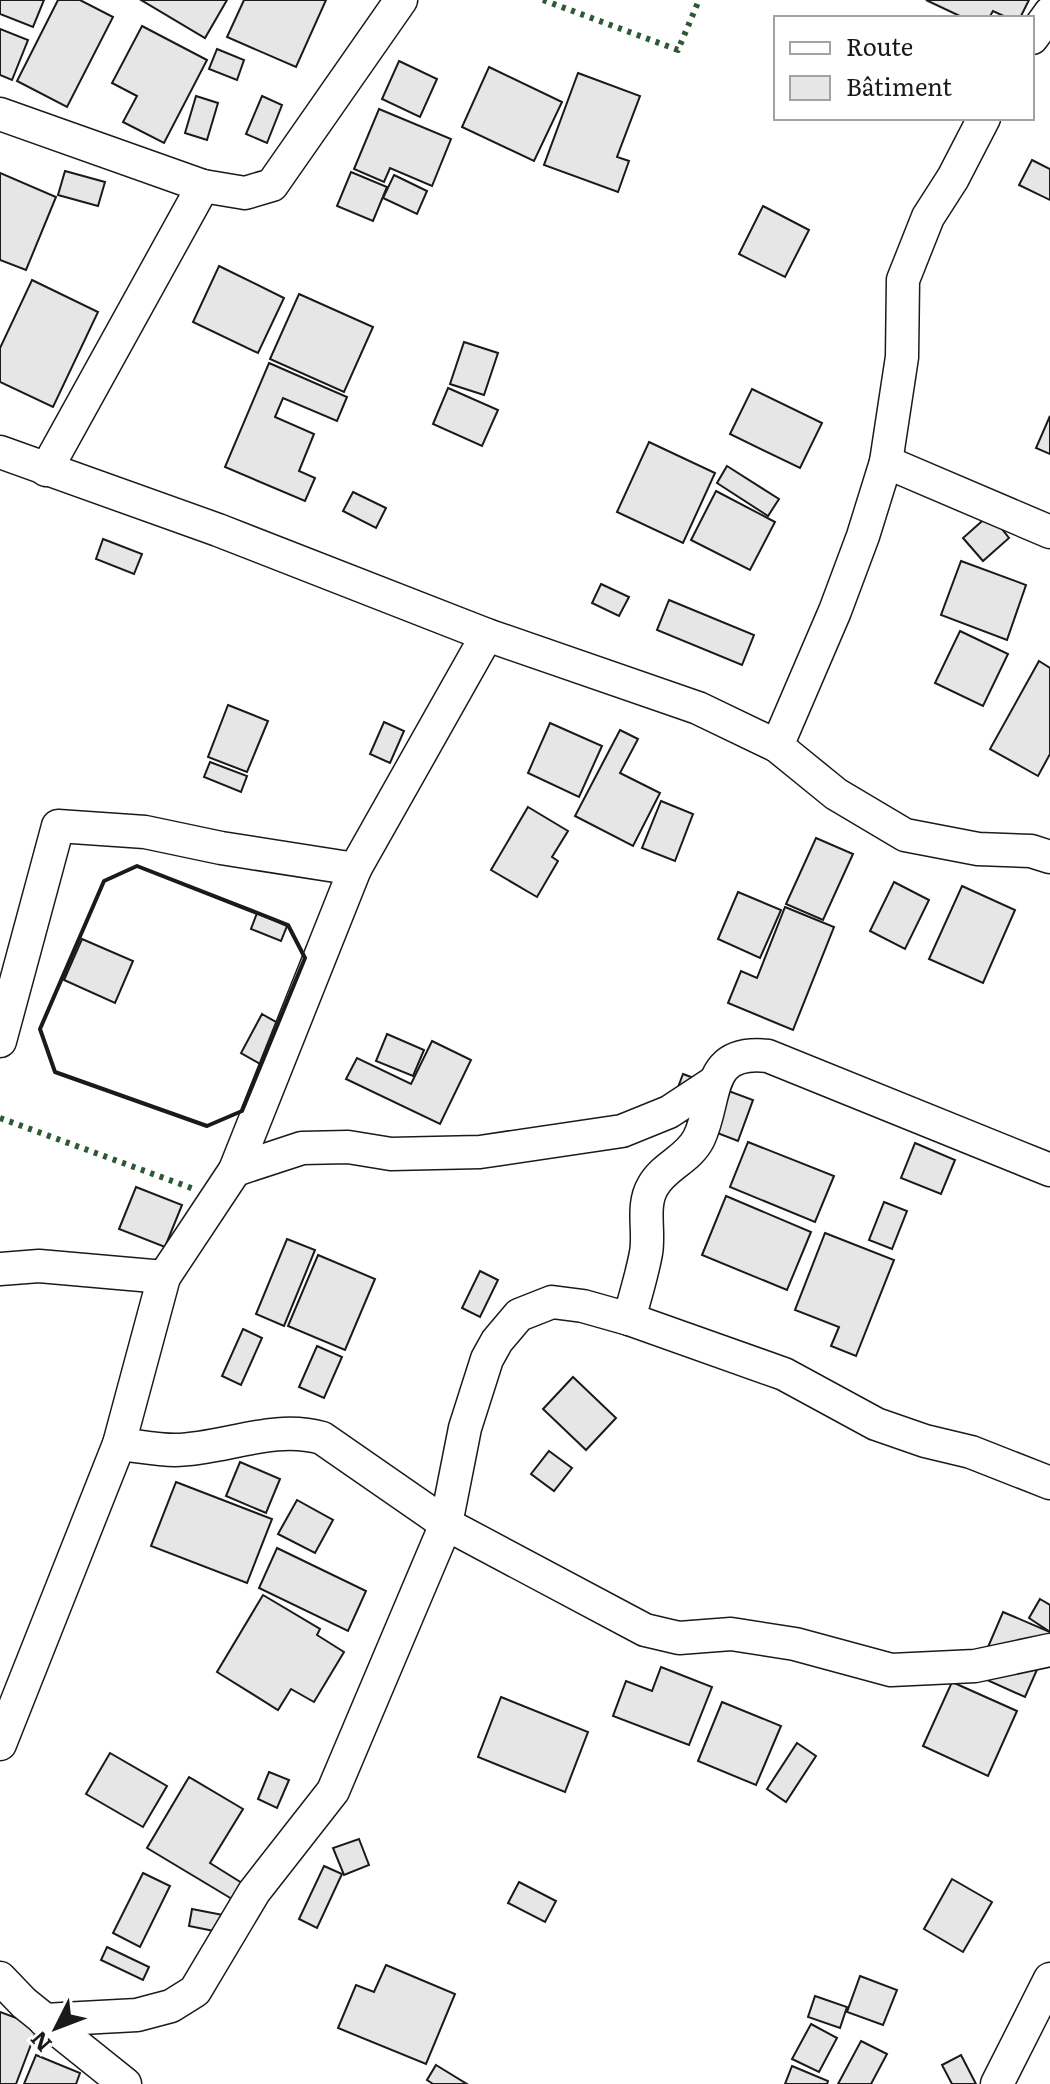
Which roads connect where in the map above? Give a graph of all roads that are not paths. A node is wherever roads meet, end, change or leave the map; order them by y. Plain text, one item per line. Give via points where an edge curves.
1 (401, 0) edge
2 (1050, 13) edge
3 (1034, 35) edge
4 (0, 114) edge
5 (983, 120) edge
6 (203, 186) junction
7 (0, 452) edge
8 (886, 462) junction
9 (46, 470) junction
10 (1050, 532) edge
11 (487, 635) junction
12 (777, 746) junction
13 (1050, 857) edge
14 (355, 869) junction
15 (0, 1041) edge
16 (713, 1083) junction
17 (235, 1170) junction
18 (1050, 1170) edge
19 (0, 1269) edge
20 (164, 1277) junction
21 (629, 1319) junction
22 (119, 1444) junction
23 (1050, 1483) edge
24 (446, 1524) junction
25 (1050, 1650) edge
26 (0, 1744) edge
27 (0, 1978) edge
28 (1050, 1979) edge
29 (44, 2020) junction
30 (125, 2084) edge
31 (997, 2084) edge

1 - 6 street via 272,185 245,193
2 - 3 street
4 - 6 street
5 - 8 street via 928,217 903,280 902,357
6 - 9 street
7 - 9 street
8 - 10 street
8 - 12 street via 835,611
9 - 11 street via 218,530
11 - 12 street via 698,708
11 - 14 street
12 - 13 street via 836,794 905,835
14 - 15 street via 145,832 58,826
14 - 17 street
16 - 17 street via 669,1112 622,1131 480,1152 302,1148
16 - 18 street via 730,1062 749,1054 768,1056
16 - 21 street via 699,1137 653,1186 646,1207 647,1250
17 - 20 street
19 - 20 street via 39,1266
20 - 22 street
21 - 23 street via 784,1374 876,1424
21 - 24 street via 552,1302 519,1315 487,1359 465,1428
22 - 24 street via 175,1450 300,1432 322,1438
22 - 26 street
24 - 25 street via 605,1611 645,1630 679,1638 731,1634 795,1644 891,1670 975,1666
24 - 29 street via 333,1791 254,1892 195,1991 171,2006 137,2015
27 - 29 street
28 - 31 street
29 - 30 street

